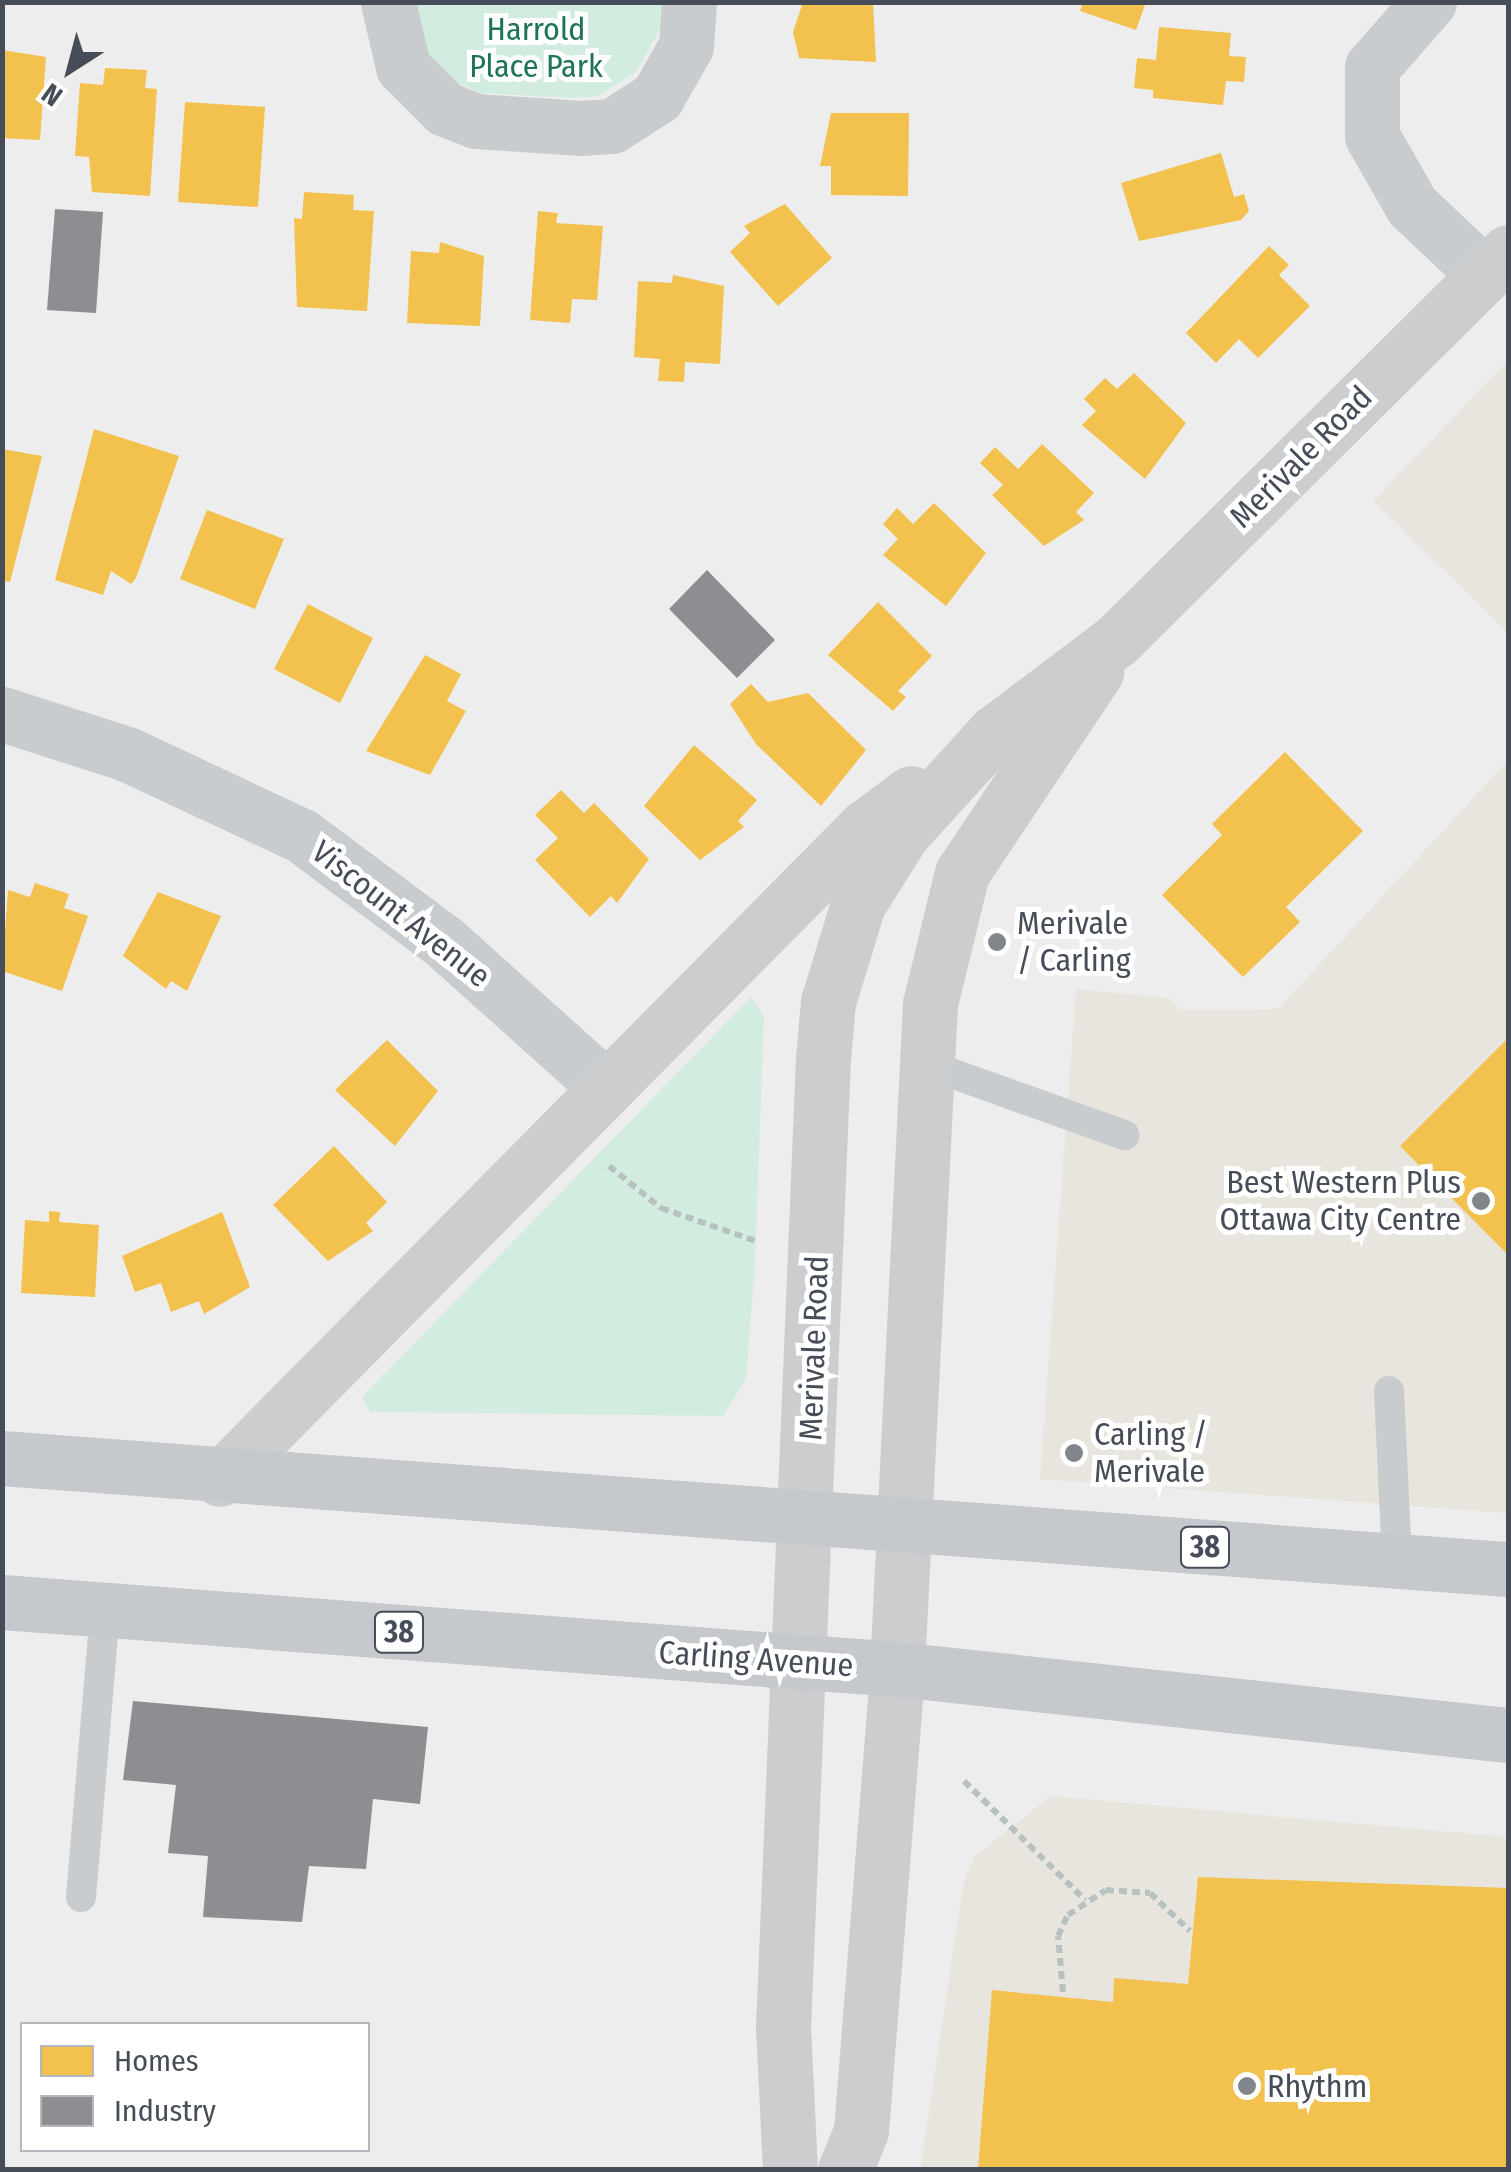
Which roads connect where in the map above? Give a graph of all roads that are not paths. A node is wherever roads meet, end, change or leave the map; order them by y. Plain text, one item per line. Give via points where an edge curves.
1 (388, 2) edge
2 (689, 2) edge
3 (1429, 2) edge
4 (1497, 263) edge
5 (1117, 640) junction
6 (2, 714) edge
7 (994, 733) junction
8 (923, 1064) junction
9 (607, 1088) junction
10 (1124, 1135) dead end
11 (1390, 1391) dead end
12 (2, 1458) edge
13 (220, 1478) junction
14 (808, 1520) junction
15 (901, 1525) junction
16 (1396, 1560) junction
17 (1508, 1568) edge
18 (2, 1602) edge
19 (105, 1610) junction
20 (796, 1661) junction
21 (897, 1670) junction
22 (1508, 1735) edge
23 (81, 1897) dead end
24 (790, 2170) edge
25 (845, 2170) edge

1 - 2 street via 403,67 445,109 476,122 581,128 612,126 657,97 686,46
3 - 4 street, Merivale Road via 1372,68 1372,136 1412,206
4 - 5 main road, Merivale Road
5 - 7 main road, Merivale Road
5 - 8 main road, Merivale Road via 962,873
6 - 9 street, Viscount Avenue via 126,754 302,836 444,941
7 - 9 main road via 865,827
7 - 14 main road, Merivale Road via 881,866 858,904 828,1002
8 - 10 lane
8 - 15 main road, Merivale Road
9 - 13 main road
11 - 16 lane
12 - 13 main road, 38
13 - 14 main road, 38
14 - 15 main road, 38
14 - 20 main road, Merivale Road
15 - 16 main road, 38
15 - 21 main road, Merivale Road
16 - 17 main road, 38
18 - 19 main road, Carling Avenue / 38
19 - 20 main road, Carling Avenue / 38
19 - 23 lane
20 - 21 main road, Carling Avenue / 38
20 - 24 main road, Merivale Road via 783,2048
21 - 22 main road, Carling Avenue / 38
21 - 25 main road, Merivale Road via 861,2131

